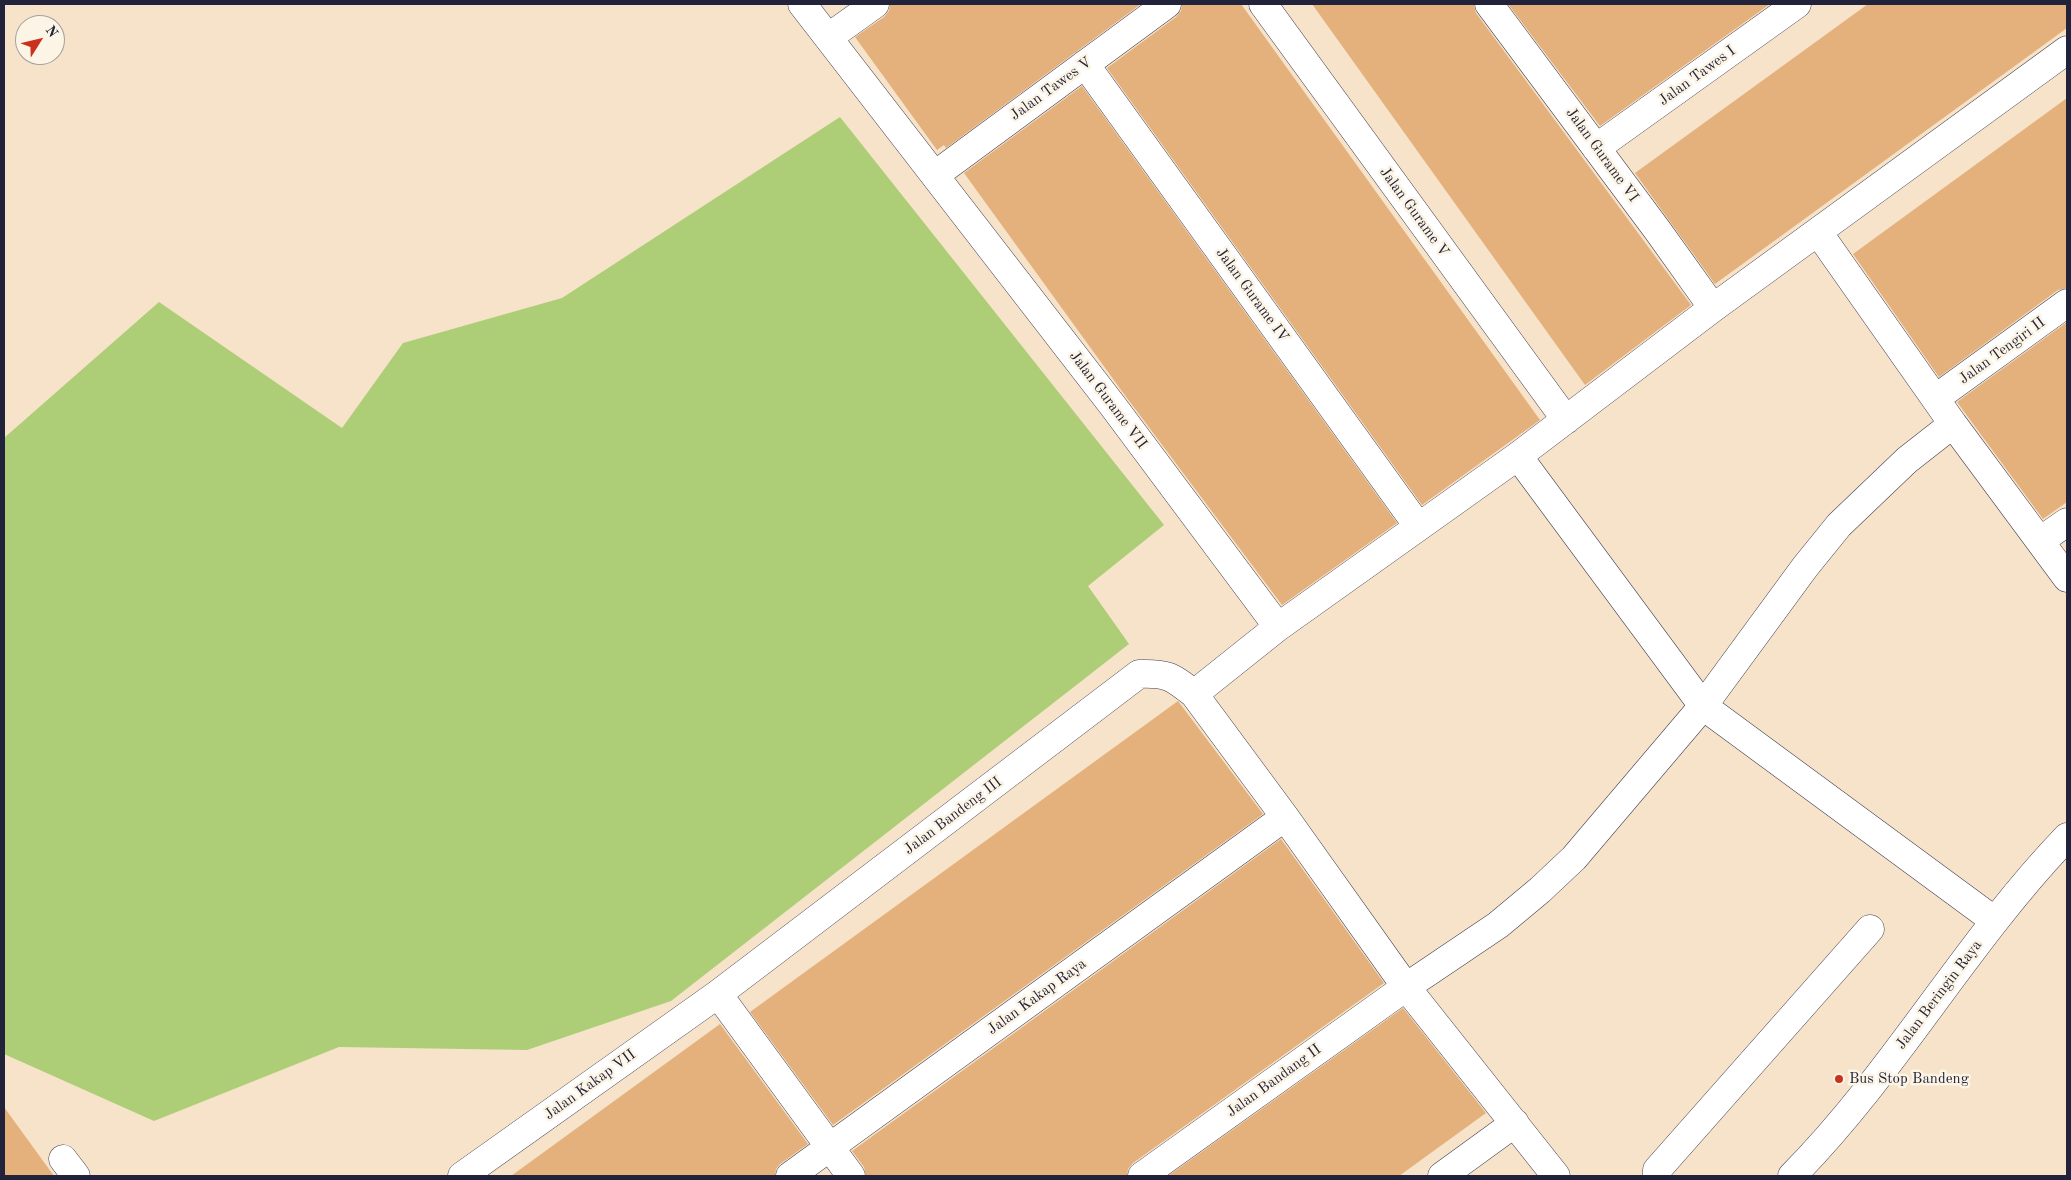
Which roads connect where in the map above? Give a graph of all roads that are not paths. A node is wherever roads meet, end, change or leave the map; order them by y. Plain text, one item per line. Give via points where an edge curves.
1 (802, 4) edge
2 (875, 4) edge
3 (1167, 4) edge
4 (1263, 4) edge
5 (1489, 4) edge
6 (1797, 4) edge
7 (829, 37) junction
8 (2067, 50) edge
9 (1085, 64) junction
10 (1596, 148) junction
11 (935, 175) junction
12 (1818, 232) junction
13 (2067, 303) edge
14 (1713, 308) junction
15 (1936, 398) junction
16 (1566, 420) junction
17 (1953, 424) junction
18 (1518, 456) junction
19 (2067, 522) edge
20 (1418, 526) junction
21 (2040, 541) junction
22 (2067, 578) edge
23 (1278, 627) junction
24 (1194, 694) junction
25 (1703, 706) junction
26 (1285, 817) junction
27 (2067, 837) edge
28 (1995, 922) junction
29 (1870, 929) dead end
30 (1406, 987) junction
31 (718, 994) junction
32 (1514, 1123) junction
33 (830, 1147) junction
34 (462, 1176) edge
35 (790, 1176) edge
36 (851, 1176) edge
37 (1142, 1176) edge
38 (1442, 1176) edge
39 (1556, 1176) edge
40 (1657, 1176) edge
41 (1792, 1176) edge

1 - 7 street, Jalan Gurame VII
2 - 7 street
3 - 9 street, Jalan Tawes V
4 - 16 street, Jalan Gurame V
5 - 10 street, Jalan Gurame VI
6 - 10 street, Jalan Tawes I
7 - 11 street, Jalan Gurame VII
8 - 12 street
9 - 11 street, Jalan Tawes V
9 - 20 street, Jalan Gurame IV
10 - 14 street, Jalan Gurame VI
11 - 23 street, Jalan Gurame VII
12 - 14 street
12 - 15 street
13 - 15 street, Jalan Tengiri II
14 - 16 street
15 - 17 street
16 - 18 street
17 - 21 street
17 - 25 street, Jalan Bandang II via 1906,460 1839,525
18 - 20 street
18 - 25 street
19 - 21 street
20 - 23 street
21 - 22 street
23 - 24 street
24 - 26 street, Jalan Bandeng III
24 - 31 street, Jalan Bandeng III via 1161,673 1139,674
25 - 28 street
25 - 30 street, Jalan Bandang II via 1574,858 1498,925
26 - 30 street, Jalan Bandeng III
26 - 33 street, Jalan Kakap Raya
27 - 28 street, Jalan Beringin Raya
28 - 41 street, Jalan Beringin Raya via 1835,1131
29 - 40 street via 1657,1170
30 - 32 street, Jalan Bandeng III
30 - 37 street, Jalan Bandang II
31 - 33 street
31 - 34 street, Jalan Kakap VII
32 - 38 street
32 - 39 street, Jalan Bandeng III
33 - 35 street, Jalan Kakap Raya
33 - 36 street

